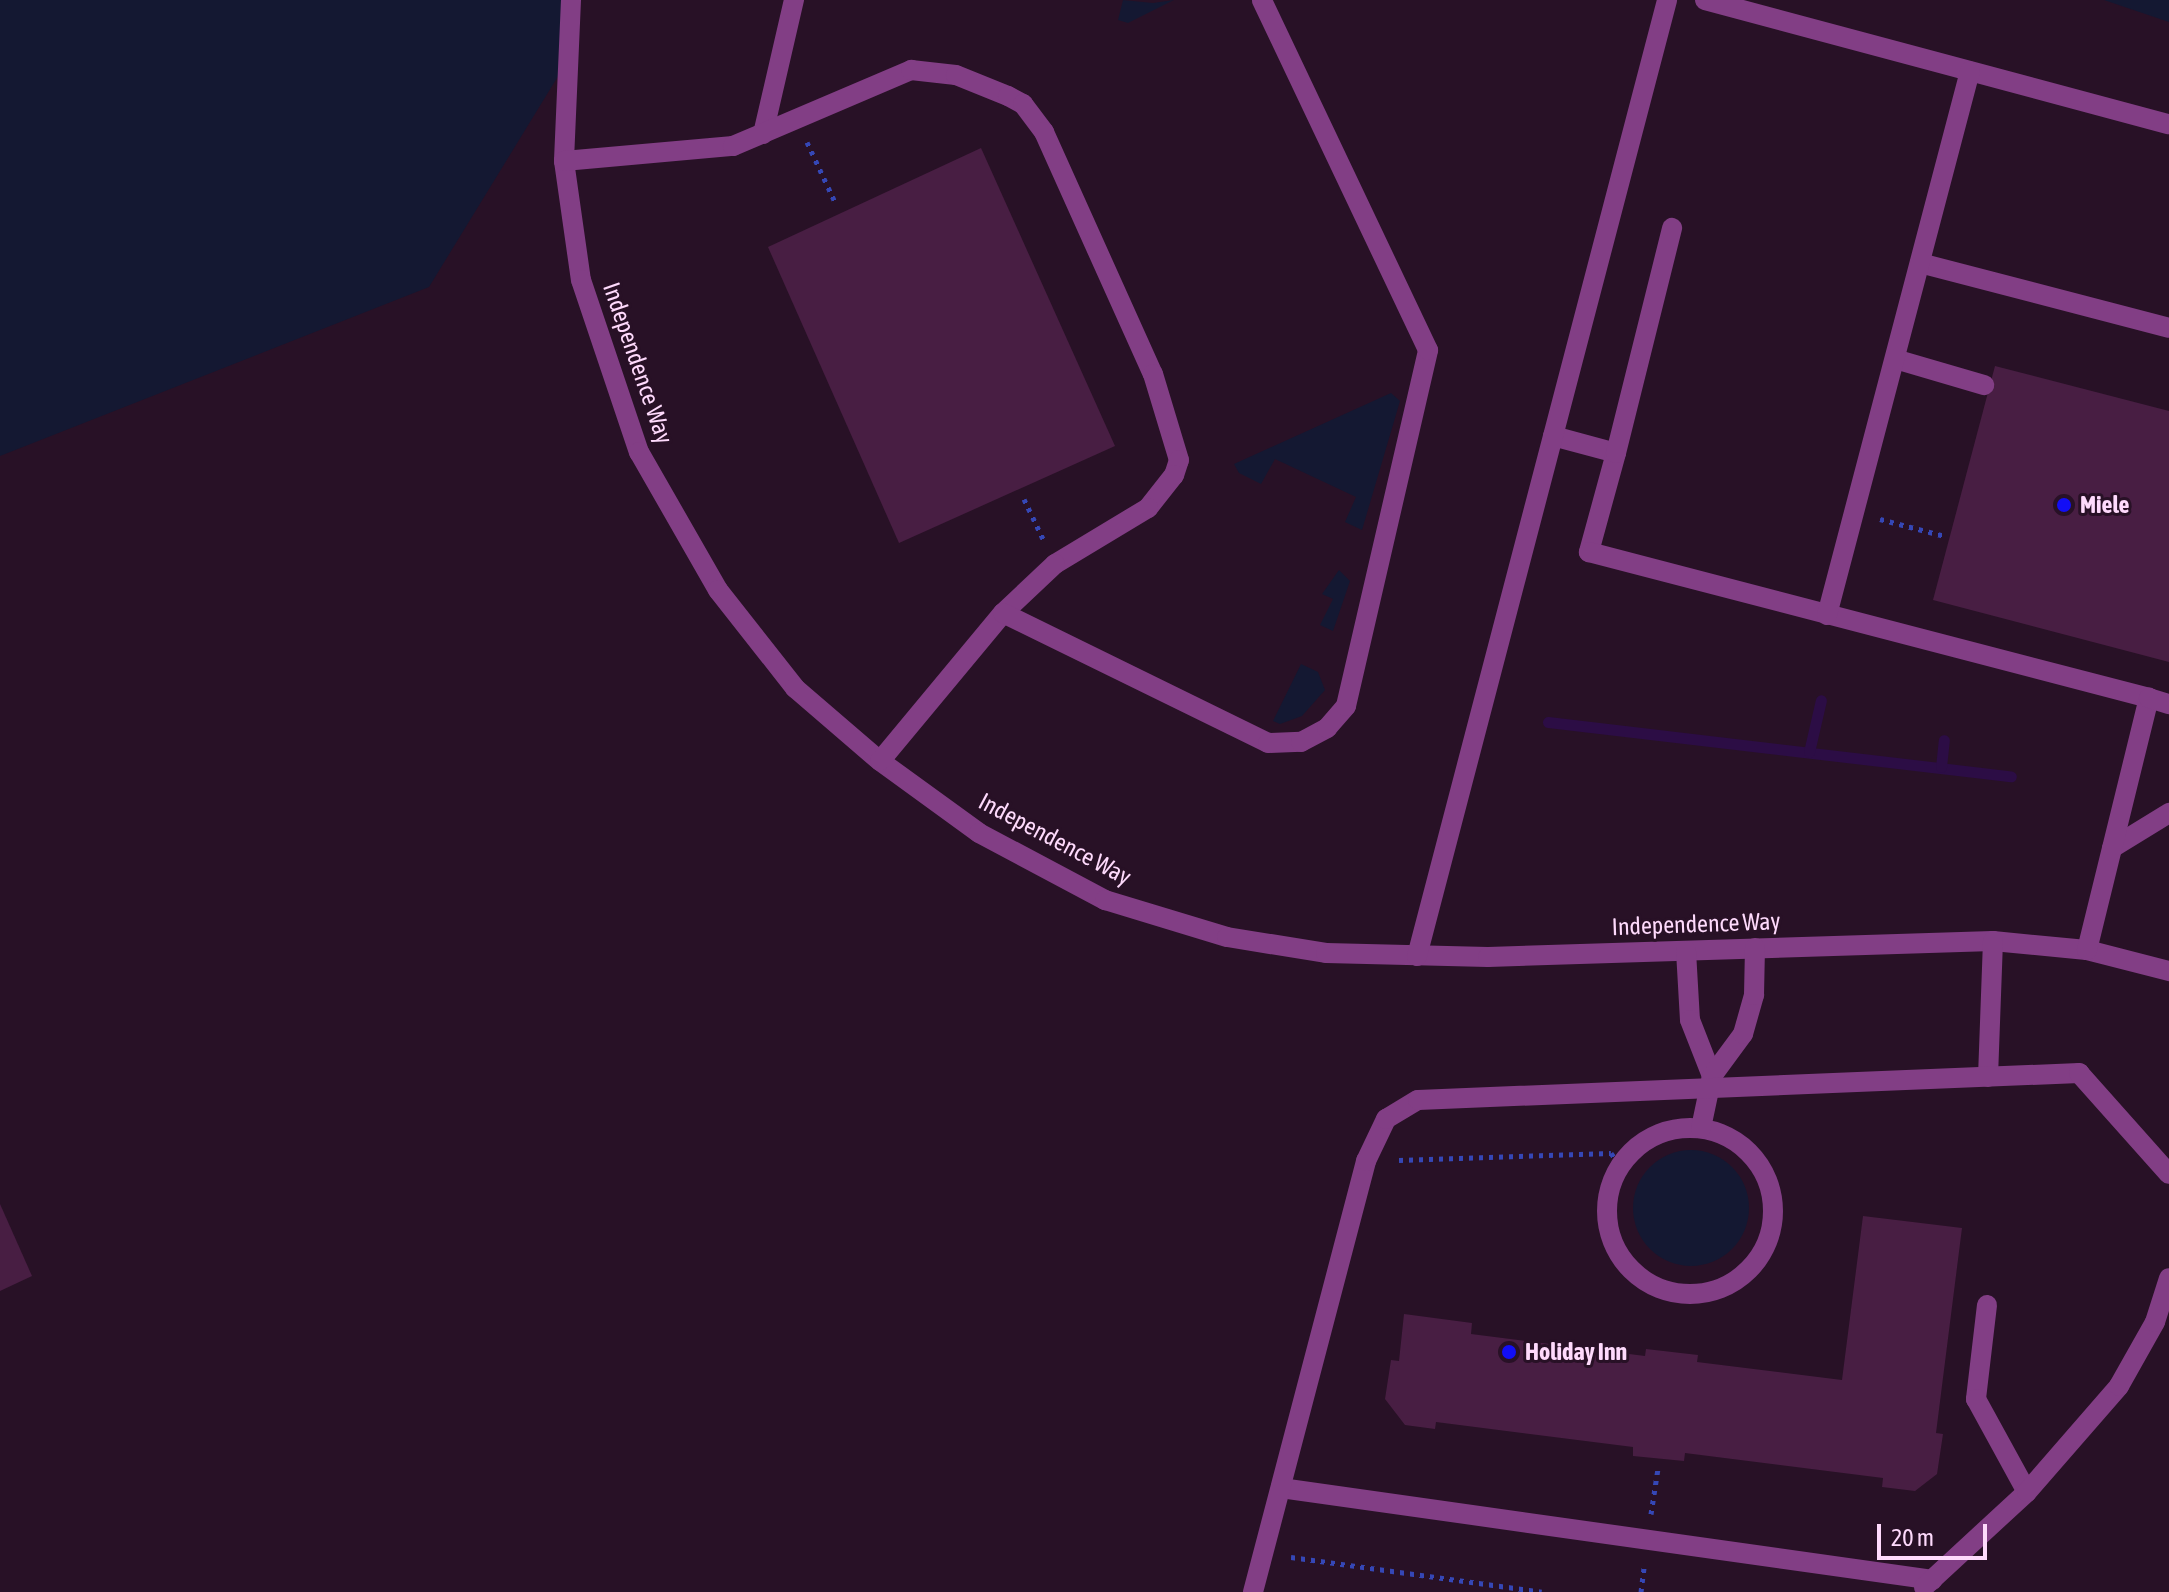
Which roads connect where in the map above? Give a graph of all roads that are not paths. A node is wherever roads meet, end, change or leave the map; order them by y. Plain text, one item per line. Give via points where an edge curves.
1 (571, 0) edge
2 (794, 0) edge
3 (1262, 0) edge
4 (1667, 0) edge
5 (1705, 0) edge
6 (1970, 71) junction
7 (2169, 124) edge
8 (763, 134) junction
9 (564, 161) junction
10 (1672, 228) dead end
11 (1920, 263) junction
12 (2169, 328) edge
13 (1895, 359) junction
14 (1984, 385) dead end
15 (1553, 436) junction
16 (1616, 453) junction
17 (1003, 613) junction
18 (1827, 615) junction
19 (2149, 698) junction
20 (2169, 704) edge
21 (880, 761) junction
22 (2169, 813) edge
23 (2112, 848) junction
24 (1993, 941) junction
25 (1755, 948) junction
26 (2087, 950) junction
27 (1686, 951) junction
28 (1417, 956) junction
29 (2169, 971) edge
30 (1988, 1077) junction
31 (1711, 1083) junction
32 (1701, 1128) junction
33 (2169, 1174) edge
34 (2169, 1278) edge
35 (1987, 1305) dead end
36 (1281, 1488) junction
37 (2027, 1492) junction
38 (1926, 1586) edge
39 (1253, 1592) edge

1 - 9 street, Independence Way
2 - 8 street
3 - 17 street via 1428,350 1346,706 1327,728 1301,742 1268,743
4 - 15 street
5 - 6 street
6 - 7 street
6 - 11 street
8 - 9 street via 733,146
8 - 17 street via 911,70 956,75 1008,96 1023,104 1044,132 1153,374 1179,460 1148,508 1055,564
9 - 21 street, Independence Way via 581,280 639,452 718,590 795,688
10 - 16 street
11 - 12 street
11 - 13 street
13 - 14 street
13 - 18 street
15 - 16 street
15 - 28 street
16 - 18 street via 1589,552
17 - 21 street
18 - 19 street
19 - 20 street
19 - 23 street
21 - 28 street, Independence Way via 979,833 1105,900 1227,937 1326,953
22 - 23 street
23 - 26 street
24 - 25 street, Independence Way
24 - 26 street, Independence Way
24 - 30 street
25 - 27 street, Independence Way
25 - 31 street via 1754,995 1743,1034
26 - 29 street, Independence Way
27 - 28 street, Independence Way
27 - 31 street via 1690,1020
30 - 31 street
30 - 33 street via 2079,1073
31 - 32 street
31 - 36 street via 1418,1100 1386,1119 1366,1161
32 - 32 street via 1670,1130 1642,1143 1620,1165 1608,1193 1607,1224 1617,1253 1638,1277 1665,1291 1696,1295 1726,1287 1751,1269 1768,1243 1775,1213 1770,1183 1754,1156 1730,1137
34 - 37 street via 2155,1322 2119,1386
35 - 37 street via 1976,1399
36 - 38 street
36 - 39 street
37 - 38 street

